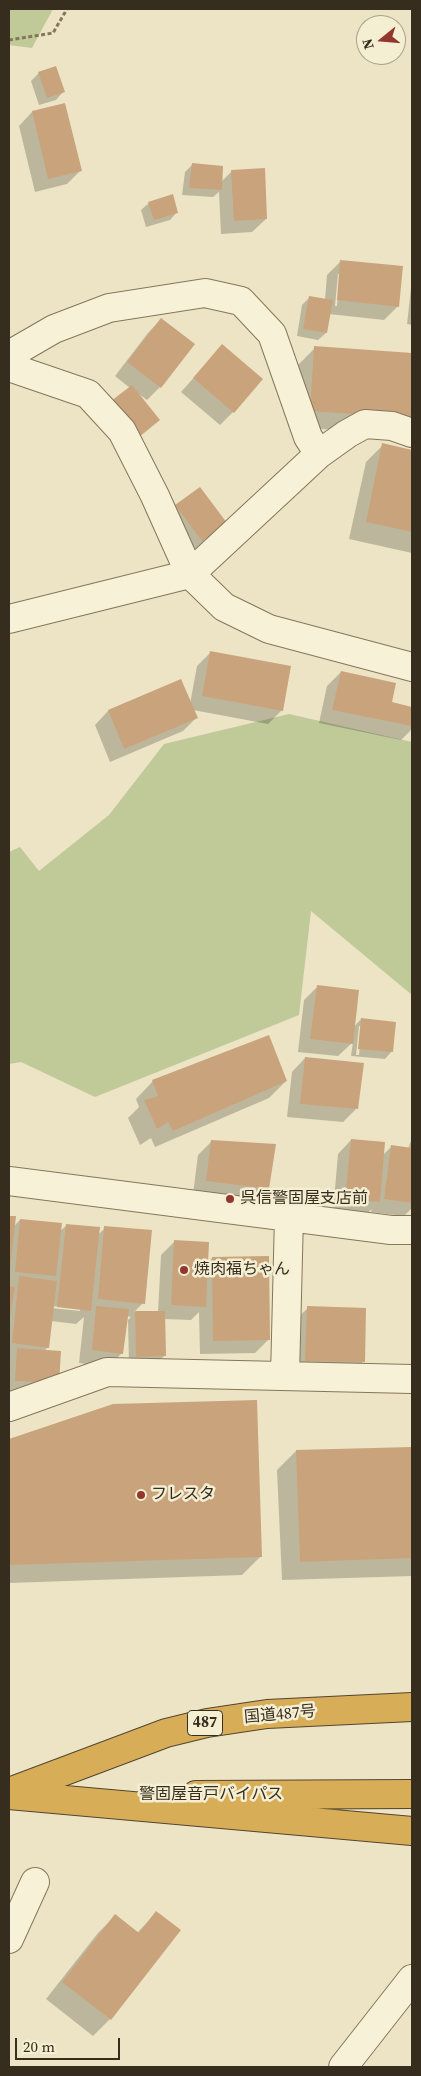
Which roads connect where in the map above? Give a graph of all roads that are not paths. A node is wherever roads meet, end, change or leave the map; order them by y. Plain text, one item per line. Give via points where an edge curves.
1 (9, 355) edge
2 (9, 368) edge
3 (412, 433) edge
4 (319, 454) junction
5 (190, 574) junction
6 (9, 619) edge
7 (412, 667) edge
8 (9, 1181) edge
9 (289, 1216) junction
10 (412, 1230) edge
11 (285, 1376) junction
12 (412, 1379) edge
13 (9, 1407) edge
14 (412, 1707) edge
15 (9, 1794) edge
16 (412, 1794) edge
17 (412, 1831) edge
18 (35, 1882) dead end
19 (9, 1939) edge
20 (412, 1979) edge
21 (343, 2067) edge

1 - 4 street via 54,329 108,308 205,292 241,301 272,334 308,437
2 - 5 street via 88,394 122,431
3 - 4 street via 392,426 365,424
4 - 5 street
5 - 6 street
5 - 7 street via 224,607 269,629
8 - 9 street
9 - 10 street
9 - 11 street
11 - 12 street
11 - 13 street via 108,1372
14 - 15 highway, 国道487号 / 487 via 267,1714 207,1723 166,1733
15 - 16 highway, 警固屋音戸バイパス
15 - 17 highway
18 - 19 street
20 - 21 street

